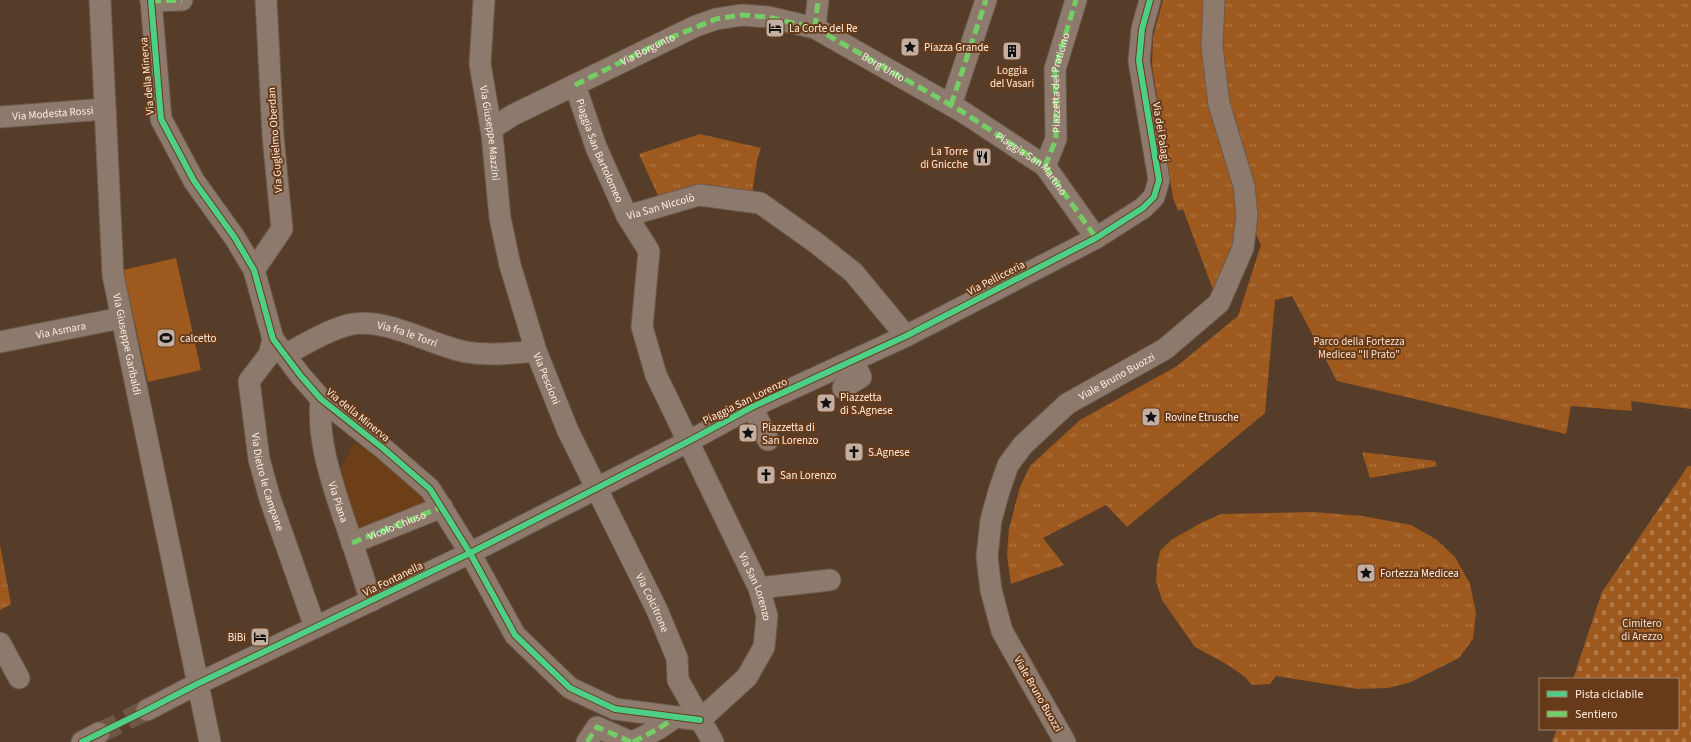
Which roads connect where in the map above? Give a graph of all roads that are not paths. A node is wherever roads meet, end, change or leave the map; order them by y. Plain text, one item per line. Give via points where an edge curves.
1 (100, 0) edge
2 (151, 0) edge
3 (182, 0) edge
4 (266, 0) edge
5 (484, 0) edge
6 (818, 0) edge
7 (986, 0) edge
8 (1076, 0) edge
9 (1150, 0) edge
10 (1214, 0) edge
11 (815, 28) junction
12 (575, 85) junction
13 (951, 105) junction
14 (105, 109) junction
15 (0, 117) edge
16 (491, 129) junction
17 (1045, 166) junction
18 (627, 216) junction
19 (1096, 238) junction
20 (510, 265) joint
21 (254, 270) junction
22 (121, 318) junction
23 (906, 336) junction
24 (0, 342) edge
25 (279, 347) junction
26 (536, 351) junction
27 (853, 361) junction
28 (843, 388) dead end
29 (321, 399) junction
30 (752, 407) junction
31 (768, 440) dead end
32 (689, 441) junction
33 (595, 488) junction
34 (442, 507) junction
35 (352, 543) junction
36 (470, 553) junction
37 (830, 580) dead end
38 (759, 588) junction
39 (371, 601) junction
40 (315, 627) junction
41 (0, 643) edge
42 (19, 678) dead end
43 (197, 684) junction
44 (147, 710) tunnel mouth
45 (676, 717) junction
46 (700, 720) junction
47 (210, 742) edge
48 (587, 742) edge
49 (632, 742) edge
50 (713, 742) edge
51 (1065, 742) edge

1 - 14 street, Via Giuseppe Garibaldi
2 - 3 street
2 - 21 street, Via della Minerva via 161,119 194,181 235,238
4 - 21 street, Via Guglielmo Oberdan via 273,136 282,229
5 - 16 street, Via Giuseppe Mazzini via 480,64
6 - 11 street
7 - 13 street
8 - 17 street, Piazzetta del Praticino via 1055,69 1056,139
9 - 19 street, Via dei Palagi via 1142,29 1139,61 1159,180 1154,197 1143,208
10 - 51 street, Viale Bruno Buozzi via 1212,46 1219,104 1244,186 1247,215 1243,248 1219,303 1165,349 1067,404 1023,445 1008,466 991,520 988,557 991,590 1002,631
11 - 12 street, Via Borgunto via 768,16 716,19 665,40
11 - 13 street, Borg'Unto
12 - 16 street, Via Borgunto via 513,115
12 - 18 street, Piaggia San Bartolomeo via 596,147
13 - 17 street, Piaggia San Martino
14 - 15 street, Via Modesta Rossi
14 - 22 street, Via Giuseppe Garibaldi via 113,275
16 - 20 street, Via Giuseppe Mazzini via 500,218
17 - 19 street, Piaggia San Martino
18 - 23 street, Via San Niccolò via 699,195 760,203 853,272
18 - 32 street, Via San Niccolò via 649,252 642,327 656,375
19 - 23 street, Via Pellicceria
20 - 26 street, Via Pescioni
21 - 25 street, Via della Minerva
22 - 24 street, Via Asmara
22 - 43 street, Via Giuseppe Garibaldi
23 - 27 street, Piaggia San Lorenzo
25 - 26 street, Via fra le Torri via 349,325 379,324 464,352 483,354
25 - 29 street, Via della Minerva
25 - 40 street, Via Dietro le Campane via 269,355 249,381 259,459 270,499
26 - 33 street, Via Pescioni via 568,431
27 - 28 street via 861,377
27 - 30 street, Piaggia San Lorenzo
29 - 34 street, Via della Minerva via 430,489
29 - 35 street, Via Piana via 322,436 331,479
30 - 31 street
30 - 32 street, Piaggia San Lorenzo
32 - 33 street, Piaggia San Lorenzo
32 - 38 street, Via San Lorenzo
33 - 36 street, Via Fontanella
33 - 46 street, Via Colcitrone via 657,610 677,658 678,680
34 - 35 street, Vicolo Chiuso
34 - 36 street, Via della Minerva
35 - 39 street, Via Piana
36 - 39 street, Via Fontanella
36 - 45 street, Via della Minerva via 515,635 570,688 615,709
37 - 38 street
38 - 46 street, Via San Lorenzo via 767,616 764,647 746,677
39 - 40 street, Via Fontanella
40 - 43 street, Via Fontanella
41 - 42 street
43 - 44 street, Via Fontanella
43 - 47 street, Via Giuseppe Garibaldi
45 - 46 street, Via della Minerva
45 - 49 street
46 - 50 street, Via Colcitrone
48 - 49 street via 597,727

